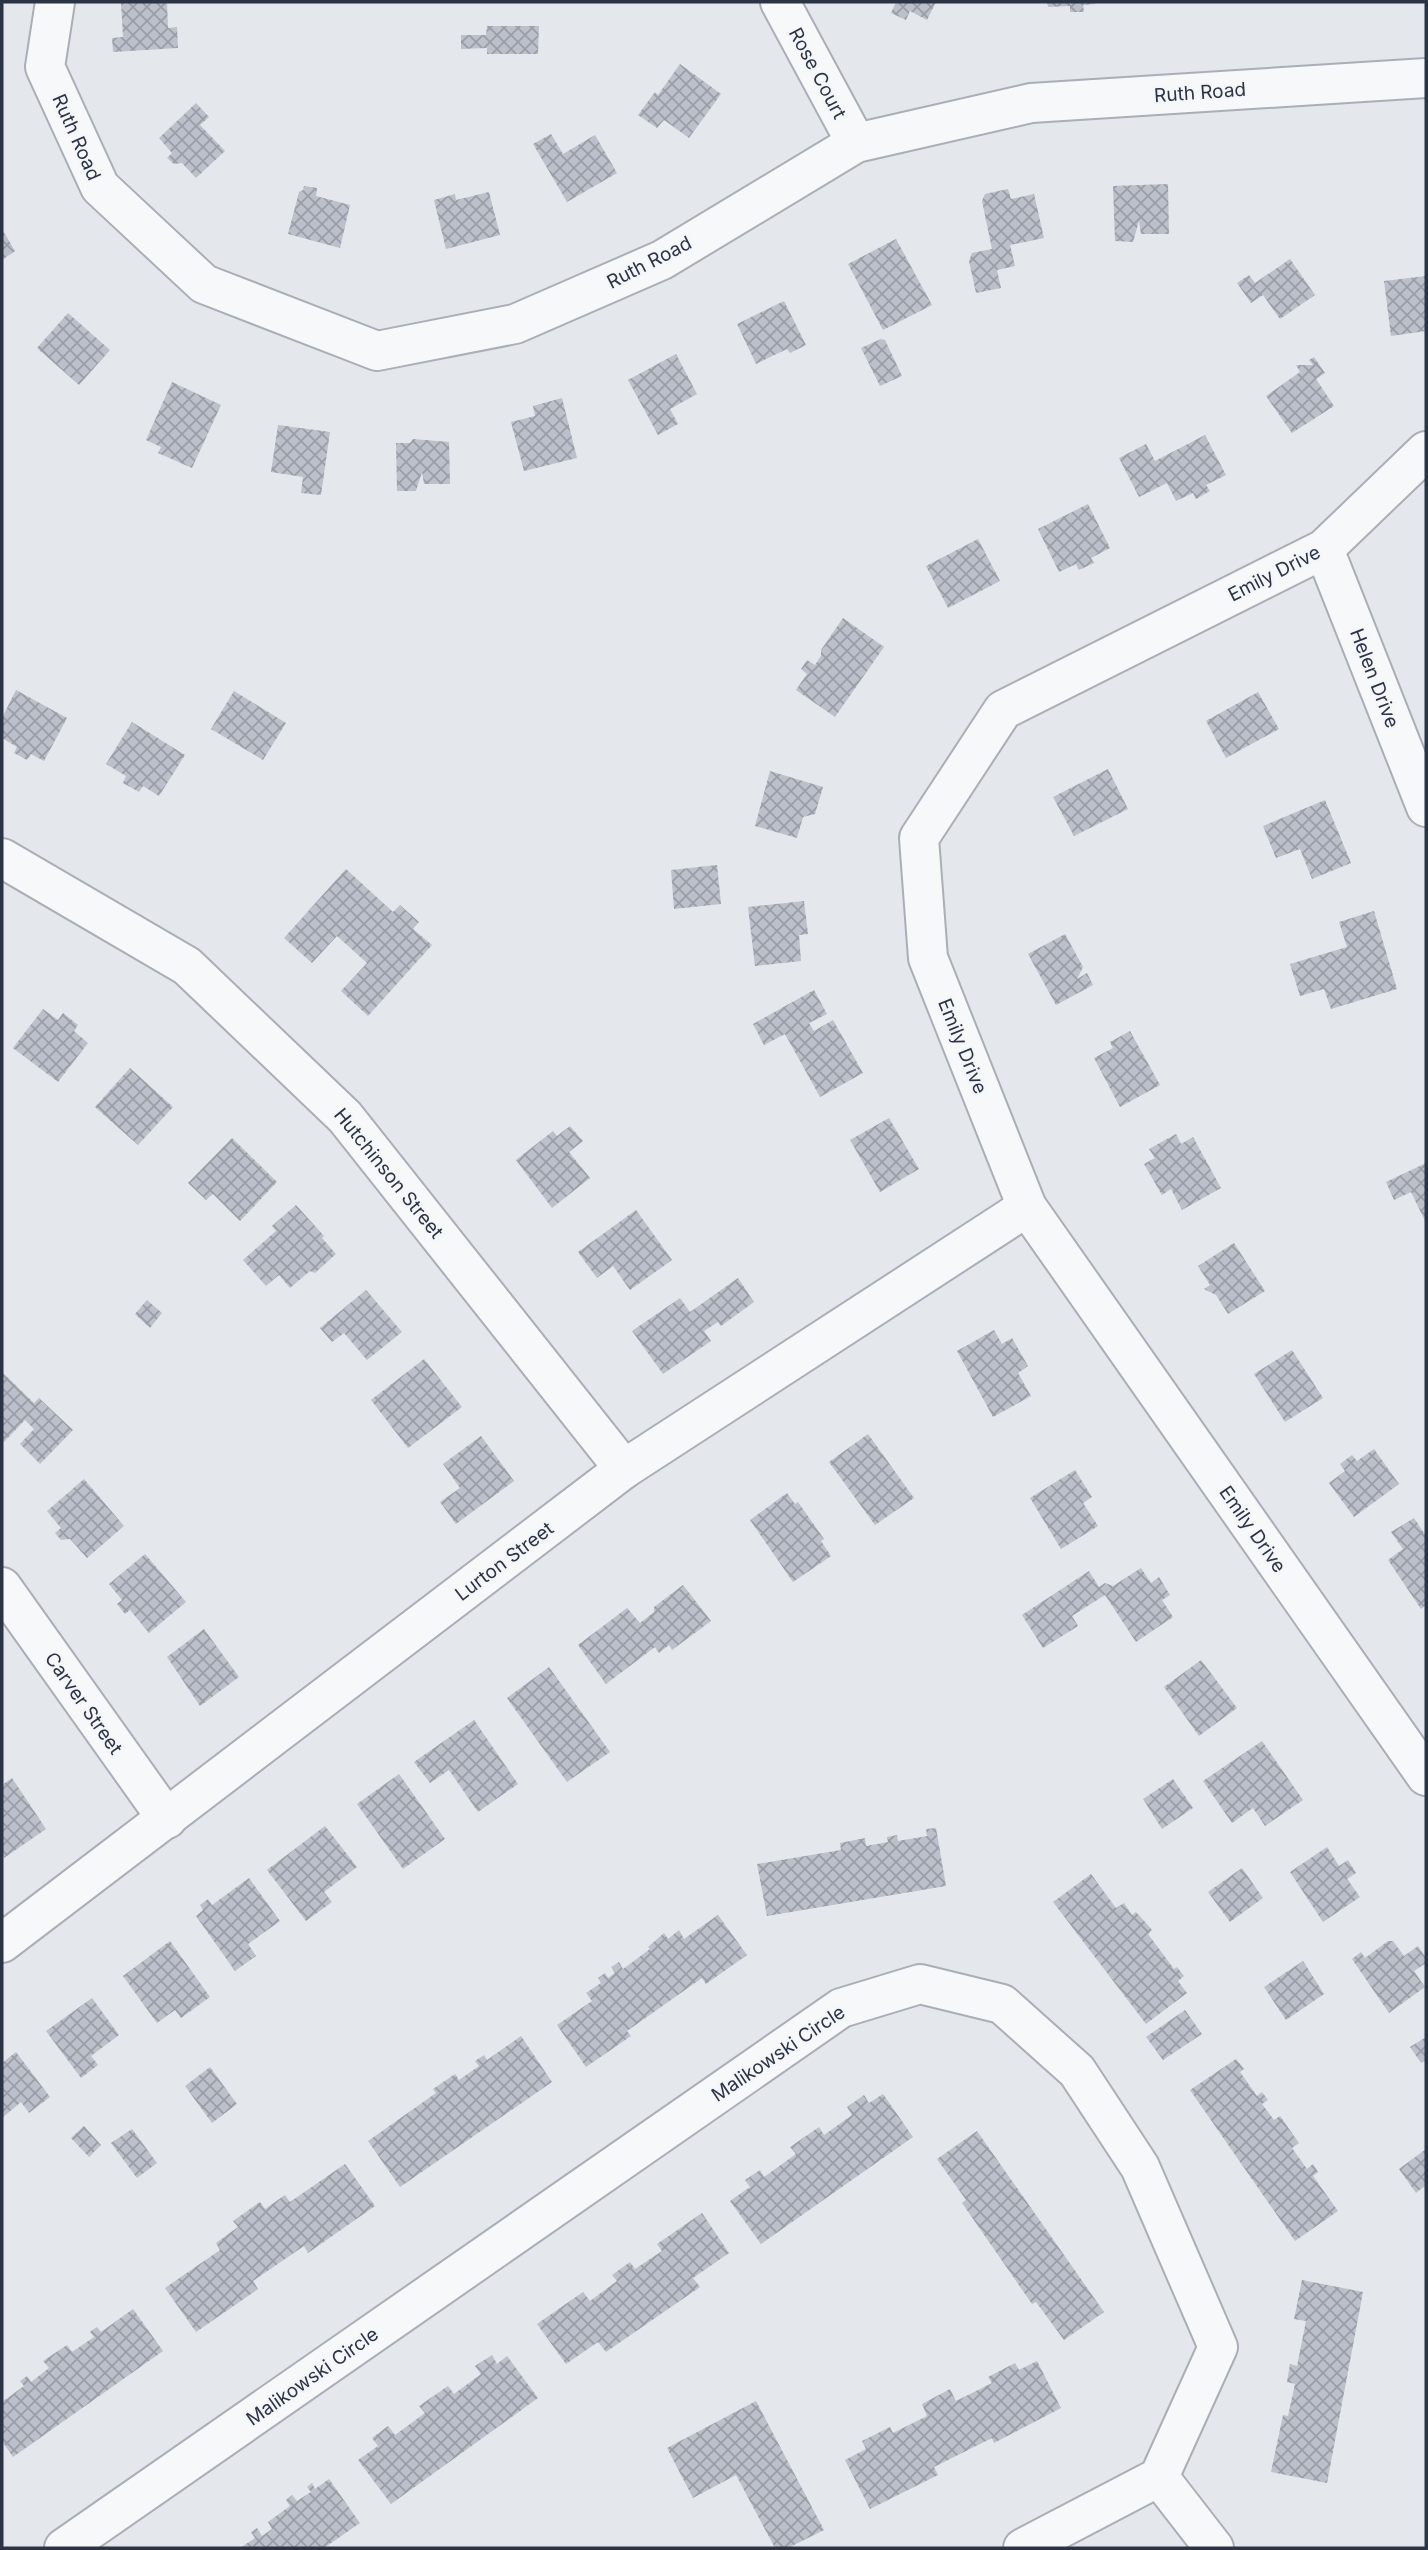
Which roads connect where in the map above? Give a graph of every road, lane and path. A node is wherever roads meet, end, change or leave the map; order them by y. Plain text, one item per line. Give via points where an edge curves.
1 (55, 2) edge
2 (779, 2) edge
3 (1426, 78) edge
4 (856, 143) junction
5 (1426, 452) edge
6 (1324, 549) junction
7 (1426, 807) edge
8 (2, 858) edge
9 (1027, 1207) junction
10 (624, 1469) junction
11 (2, 1587) edge
12 (1426, 1776) edge
13 (167, 1819) junction
14 (2, 1943) edge
15 (1159, 2477) junction
16 (64, 2548) edge
17 (1023, 2548) edge
18 (1214, 2548) edge

1 - 4 street, Ruth Road via 46,67 100,187 204,284 376,351 515,324 662,260
2 - 4 street, Rose Court
3 - 4 street, Ruth Road via 1031,103
5 - 6 street, Emily Drive
6 - 7 street, Helen Drive
6 - 9 street, Emily Drive via 1003,710 919,838 928,958
8 - 10 street, Hutchinson Street via 187,966 345,1116
9 - 10 street, Lurton Street
9 - 12 street, Emily Drive
10 - 13 street, Lurton Street
11 - 13 street, Carver Street
13 - 14 street, Lurton Street
15 - 16 street, Malikowski Circle via 1219,2347 1140,2167 1077,2071 1002,2004 920,1984 841,2007
15 - 17 street
15 - 18 street

